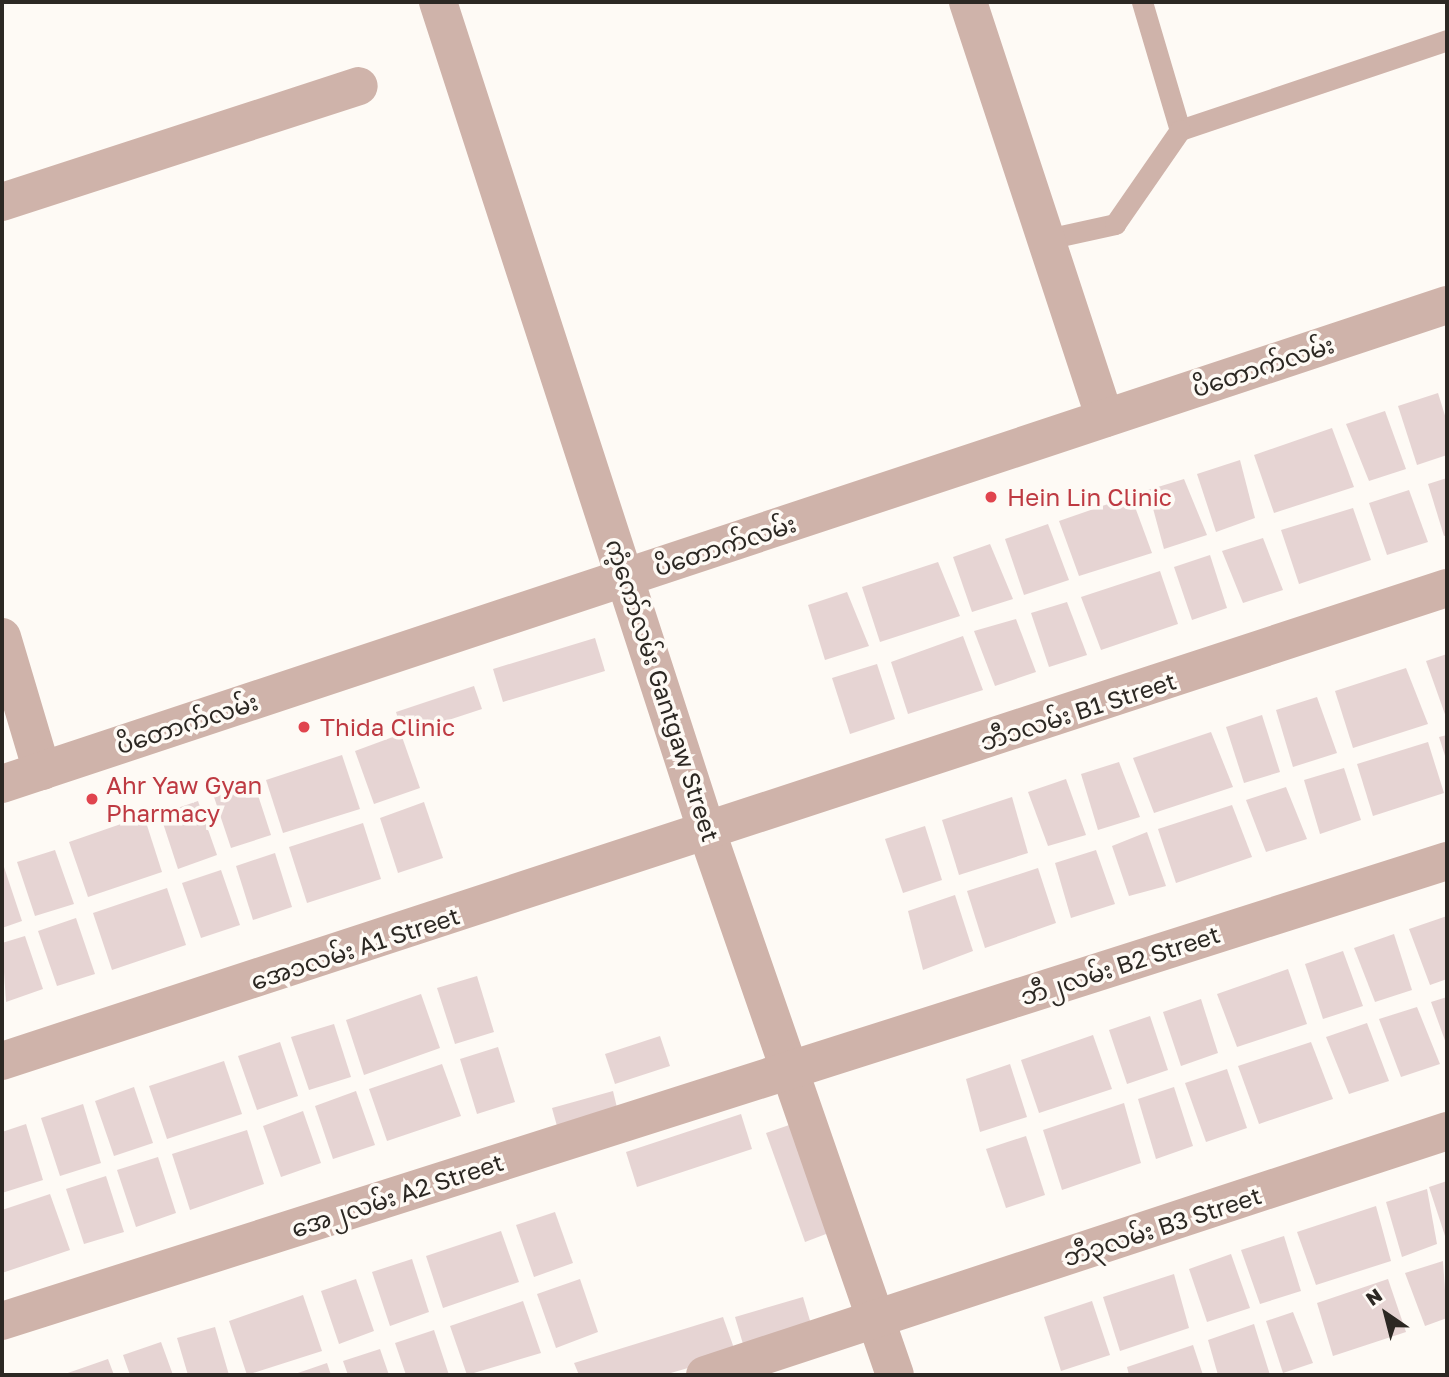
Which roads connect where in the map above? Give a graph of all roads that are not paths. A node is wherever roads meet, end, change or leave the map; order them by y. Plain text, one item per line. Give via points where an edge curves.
1 (438, 2) edge
2 (968, 2) edge
3 (1142, 2) edge
4 (1447, 40) edge
5 (359, 86) dead end
6 (1180, 130) junction
7 (2, 202) edge
8 (1047, 239) junction
9 (1447, 305) edge
10 (1105, 418) junction
11 (627, 578) junction
12 (1447, 588) edge
13 (2, 636) edge
14 (41, 772) junction
15 (2, 784) edge
16 (708, 835) junction
17 (1447, 861) edge
18 (2, 1061) edge
19 (792, 1070) junction
20 (1447, 1131) edge
21 (2, 1321) edge
22 (877, 1321) junction
23 (705, 1375) edge
24 (895, 1375) edge

1 - 11 street, ကံ့ကော်လမ်း Gantgaw Street
2 - 8 street
3 - 6 lane
4 - 6 lane
5 - 7 street
6 - 8 lane via 1115,224
8 - 10 street
9 - 10 street, ပိတောက်လမ်း
10 - 11 street, ပိတောက်လမ်း
11 - 14 street, ပိတောက်လမ်း
11 - 16 street, ကံ့ကော်လမ်း Gantgaw Street
12 - 16 street, ဘီ၁လမ်း B1 Street
13 - 14 street
14 - 15 street, ပိတောက်လမ်း
16 - 18 street, အေ၁လမ်း A1 Street
16 - 19 street, ကံ့ကော်လမ်း Gantgaw Street
17 - 19 street, ဘီ၂လမ်း B2 Street
19 - 21 street, အေ၂လမ်း A2 Street
19 - 22 street, ကံ့ကော်လမ်း Gantgaw Street
20 - 22 street, ဘီ၃လမ်း B3 Street
22 - 23 street, ဘီ၃လမ်း B3 Street
22 - 24 street, ကံ့ကော်လမ်း Gantgaw Street

